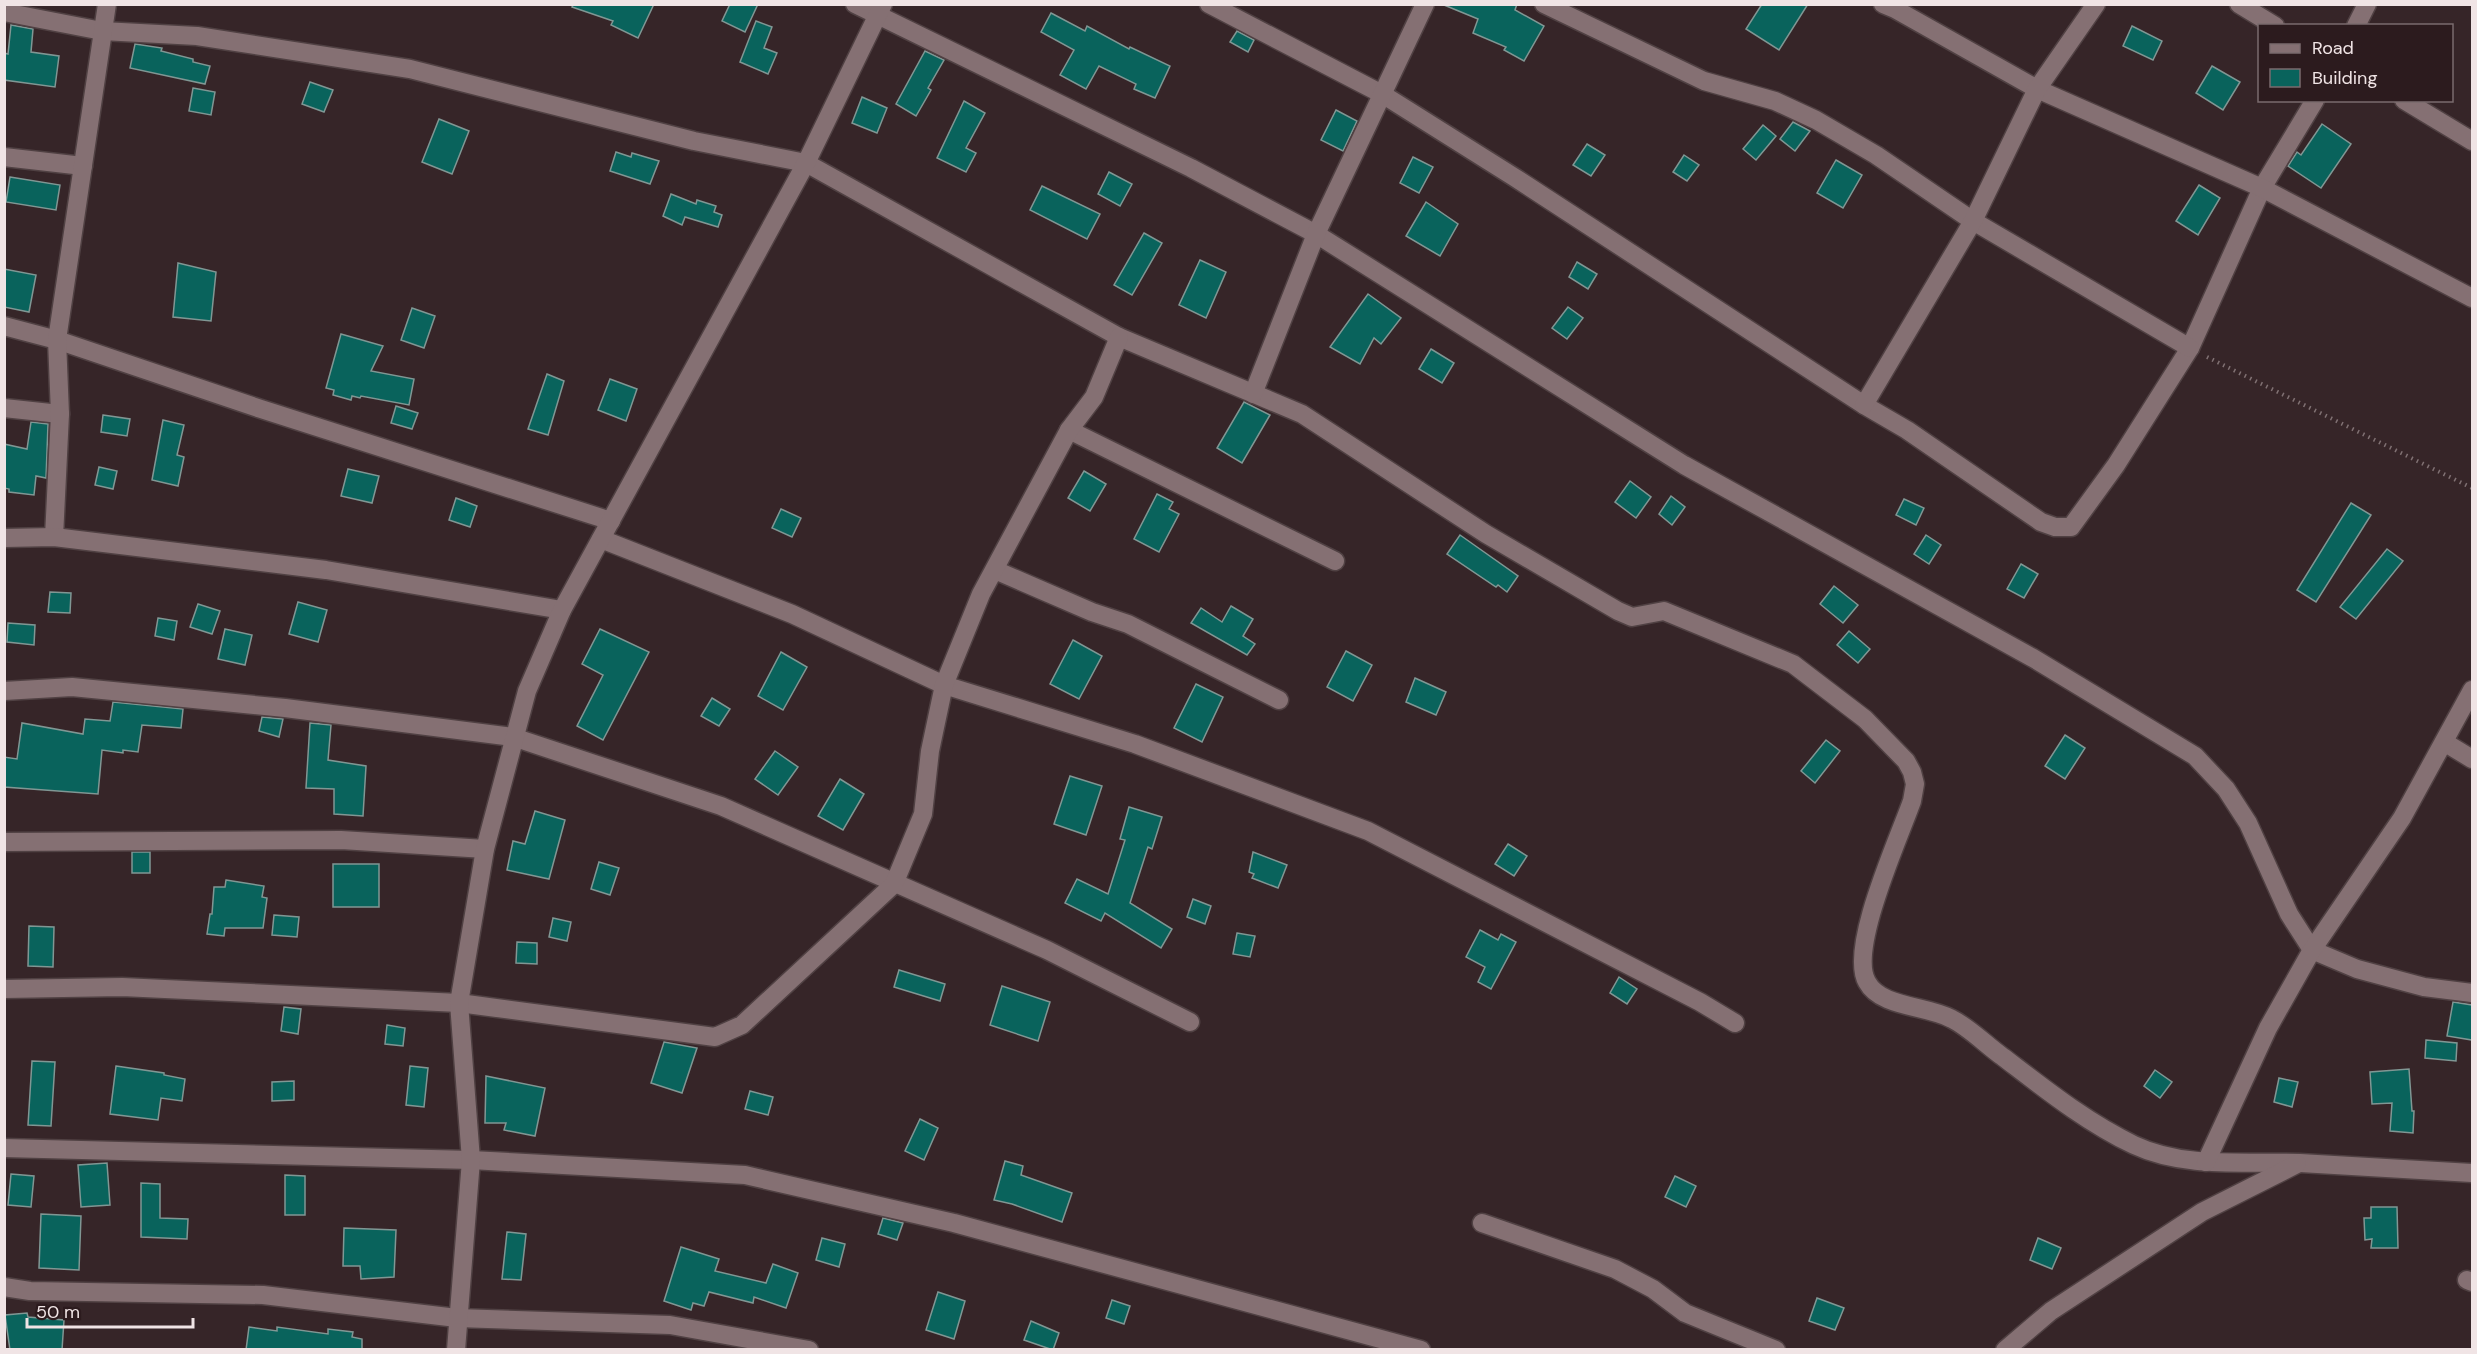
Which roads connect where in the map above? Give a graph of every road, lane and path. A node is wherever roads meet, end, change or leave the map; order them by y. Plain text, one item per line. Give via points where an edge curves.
1 (107, 4) edge
2 (855, 4) edge
3 (1209, 4) edge
4 (1425, 4) edge
5 (1544, 4) edge
6 (1883, 4) edge
7 (2096, 4) edge
8 (2239, 4) edge
9 (2367, 4) edge
10 (881, 10) edge
11 (4, 12) edge
12 (2272, 24) edge
13 (2357, 24) edge
14 (102, 31) junction
15 (2037, 89) junction
16 (1382, 94) junction
17 (2314, 102) edge
18 (2407, 102) edge
19 (2472, 141) edge
20 (4, 157) edge
21 (806, 164) junction
22 (83, 166) junction
23 (2262, 188) junction
24 (1973, 221) junction
25 (1316, 234) junction
26 (2472, 298) edge
27 (4, 326) edge
28 (1119, 337) junction
29 (57, 340) junction
30 (2190, 348) junction
31 (1253, 394) junction
32 (1864, 405) junction
33 (4, 408) edge
34 (60, 414) junction
35 (1069, 430) junction
36 (2472, 488) edge
37 (611, 521) junction
38 (54, 537) junction
39 (4, 538) edge
40 (601, 539) junction
41 (1335, 561) dead end
42 (995, 570) junction
43 (562, 610) junction
44 (944, 685) junction
45 (2472, 690) edge
46 (4, 691) edge
47 (1279, 700) dead end
48 (513, 737) junction
49 (2444, 742) junction
50 (2472, 759) edge
51 (4, 842) edge
52 (485, 849) junction
53 (894, 884) junction
54 (2312, 950) junction
55 (4, 989) edge
56 (2472, 993) edge
57 (459, 1003) junction
58 (1190, 1022) dead end
59 (1735, 1023) dead end
60 (4, 1148) edge
61 (471, 1160) junction
62 (2206, 1162) junction
63 (2299, 1163) junction
64 (2472, 1173) edge
65 (1482, 1223) dead end
66 (4, 1287) edge
67 (458, 1318) junction
68 (456, 1350) edge
69 (809, 1350) edge
70 (1421, 1350) edge
71 (1776, 1350) edge
72 (2005, 1350) edge

1 - 14 street
2 - 10 street
3 - 16 street
4 - 16 street
5 - 24 street via 1704,81 1775,101 1816,120 1876,155
6 - 15 street
7 - 15 street
8 - 12 street
9 - 13 street
10 - 21 street
10 - 25 street
11 - 14 street
14 - 21 street via 197,36 410,69 694,141
14 - 22 street
15 - 23 street
15 - 24 street
16 - 25 street
16 - 32 street
17 - 23 street
18 - 19 street
20 - 22 street
21 - 28 street
21 - 37 street
22 - 29 street
23 - 26 street
23 - 30 street
24 - 30 street
24 - 32 street
25 - 31 street
25 - 54 street via 1684,465 2033,658 2195,756 2226,789 2248,823 2289,914
27 - 29 street
28 - 31 street
28 - 35 street via 1094,397
29 - 34 street
29 - 37 street
30 - 32 street via 2072,526 2055,527 2041,522
30 - 36 path
31 - 62 street via 1302,414 1486,534 1618,611 1632,617 1664,612 1793,664 1865,719 1906,760 1915,784 1865,932 1861,960 1866,982 1883,999 1952,1019 2084,1118 2136,1146
33 - 34 street
34 - 38 street
35 - 41 street
35 - 42 street
37 - 40 street
38 - 39 street
38 - 43 street via 326,570
40 - 43 street
40 - 44 street via 792,614
42 - 44 street via 981,594
42 - 47 street via 1128,624
43 - 48 street via 527,691
44 - 53 street via 922,814
44 - 59 street via 1135,744 1368,831
45 - 49 street
46 - 48 street via 72,687 285,708
48 - 52 street
48 - 53 street via 721,806
49 - 50 street
49 - 54 street via 2402,818
51 - 52 street via 341,840
52 - 57 street
53 - 57 street via 742,1025 715,1037
53 - 58 street via 1047,950
54 - 56 street via 2357,969 2424,987
54 - 62 street via 2268,1028
55 - 57 street via 122,987
57 - 61 street
60 - 61 street
61 - 67 street
61 - 70 street via 745,1175 954,1223
62 - 63 street
63 - 64 street
63 - 72 street via 2202,1212 2050,1311
65 - 71 street via 1616,1269 1653,1289 1684,1313
66 - 67 street via 30,1291 263,1295
67 - 68 street
67 - 69 street via 670,1325

